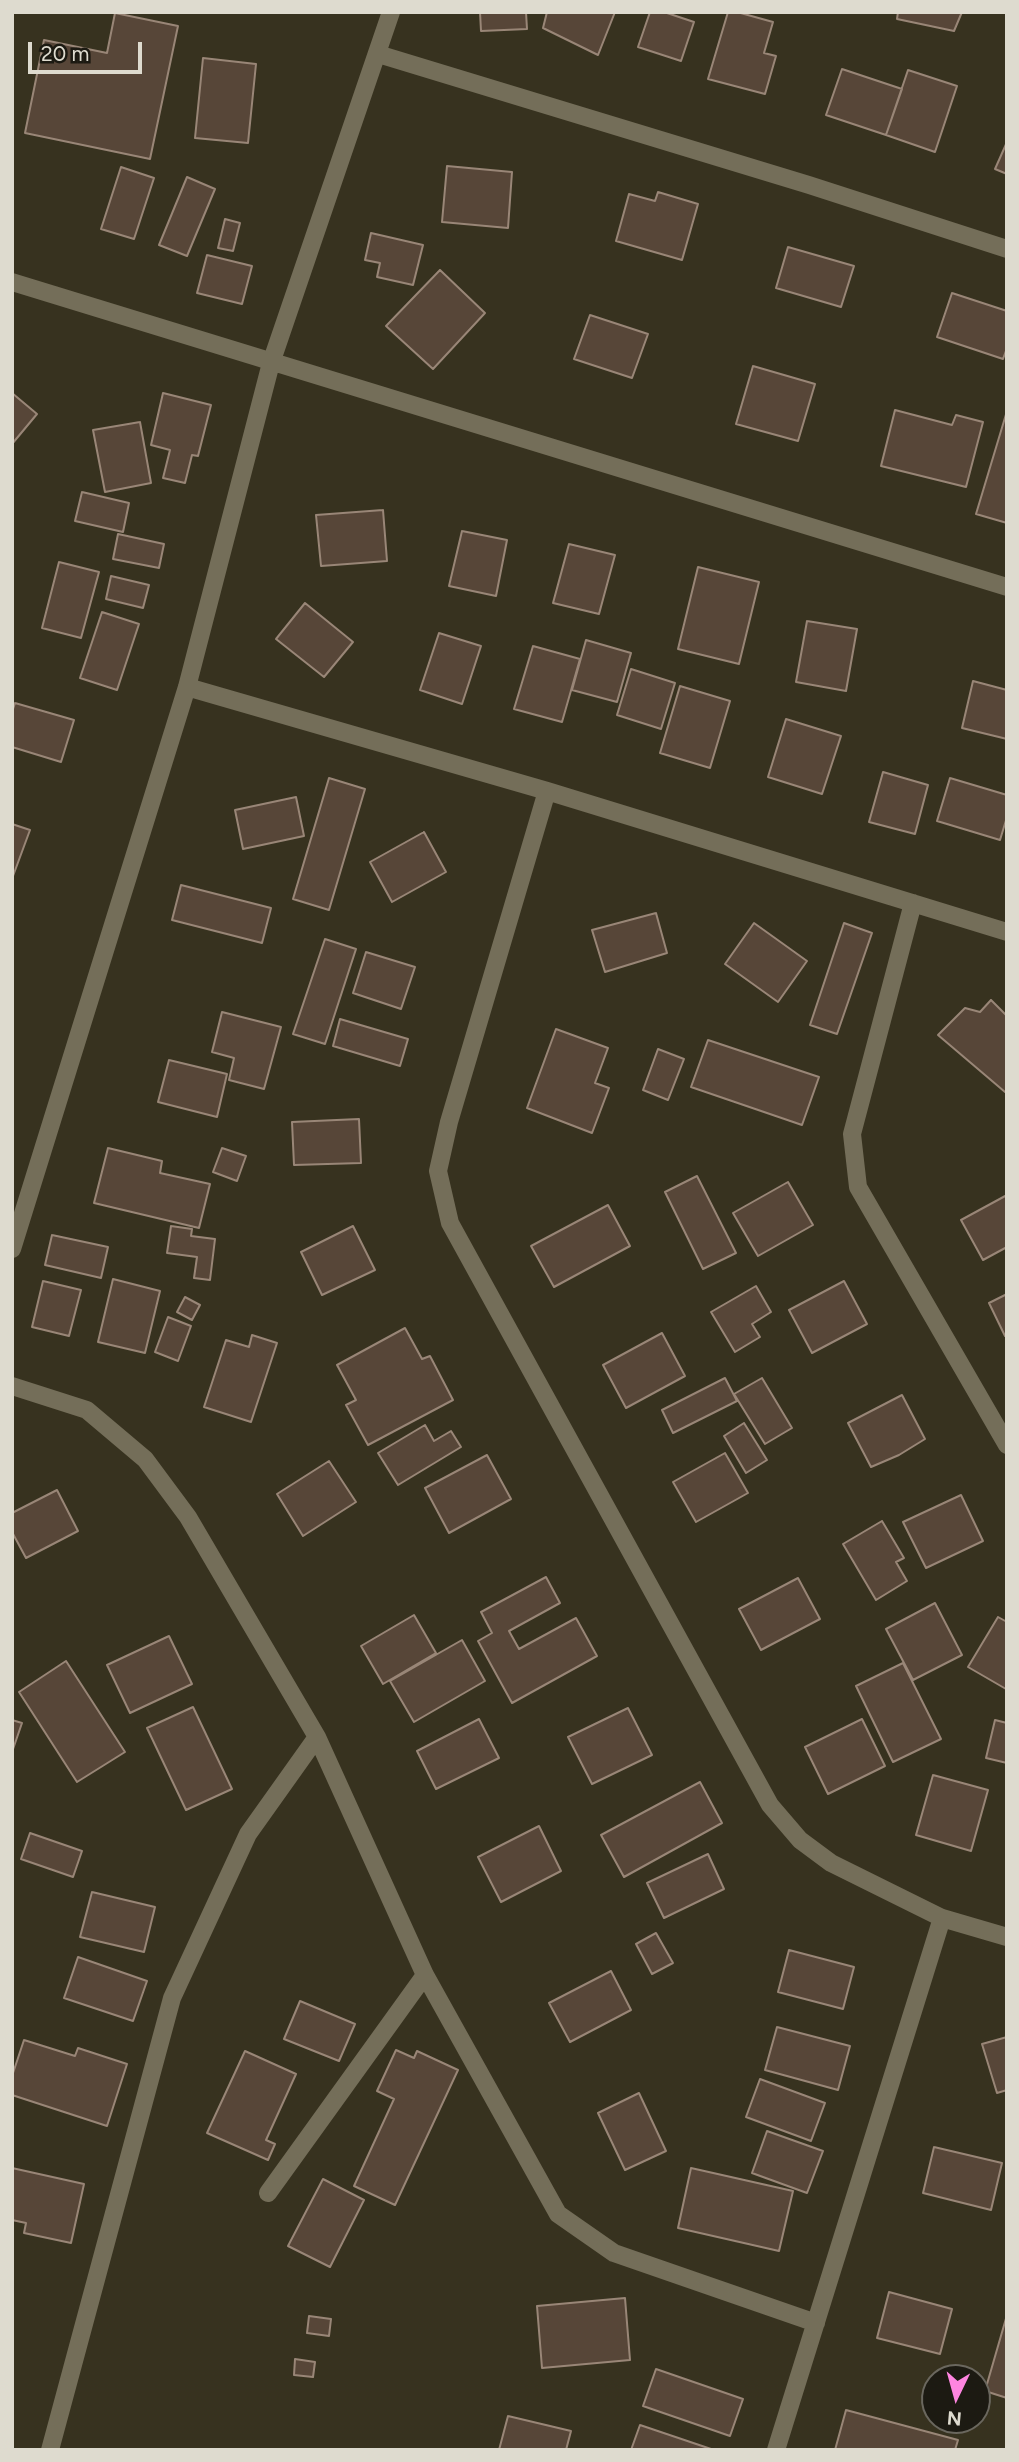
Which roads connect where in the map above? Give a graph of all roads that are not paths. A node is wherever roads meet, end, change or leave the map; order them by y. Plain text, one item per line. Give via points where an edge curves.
1 (391, 12) edge
2 (378, 54) junction
3 (1007, 249) edge
4 (12, 282) edge
5 (271, 362) junction
6 (1007, 587) edge
7 (187, 687) junction
8 (547, 791) junction
9 (913, 903) junction
10 (1007, 932) edge
11 (12, 1249) edge
12 (12, 1386) edge
13 (1007, 1445) edge
14 (317, 1737) junction
15 (942, 1918) junction
16 (1007, 1937) edge
17 (425, 1975) junction
18 (268, 2193) dead end
19 (816, 2323) junction
20 (50, 2450) edge
21 (776, 2450) edge

1 - 2 street
2 - 3 street
2 - 5 street
4 - 5 street
5 - 6 street
5 - 7 street
7 - 8 street
7 - 11 street
8 - 9 street
8 - 15 street via 449,1122 438,1171 450,1223 770,1805 800,1840 831,1863
9 - 10 street
9 - 13 street via 852,1134 858,1187
12 - 14 street via 87,1410 145,1459 188,1517
14 - 17 street
14 - 20 street via 248,1834 172,1998
15 - 16 street
15 - 19 street
17 - 18 street
17 - 19 street via 558,2214 614,2253
19 - 21 street

